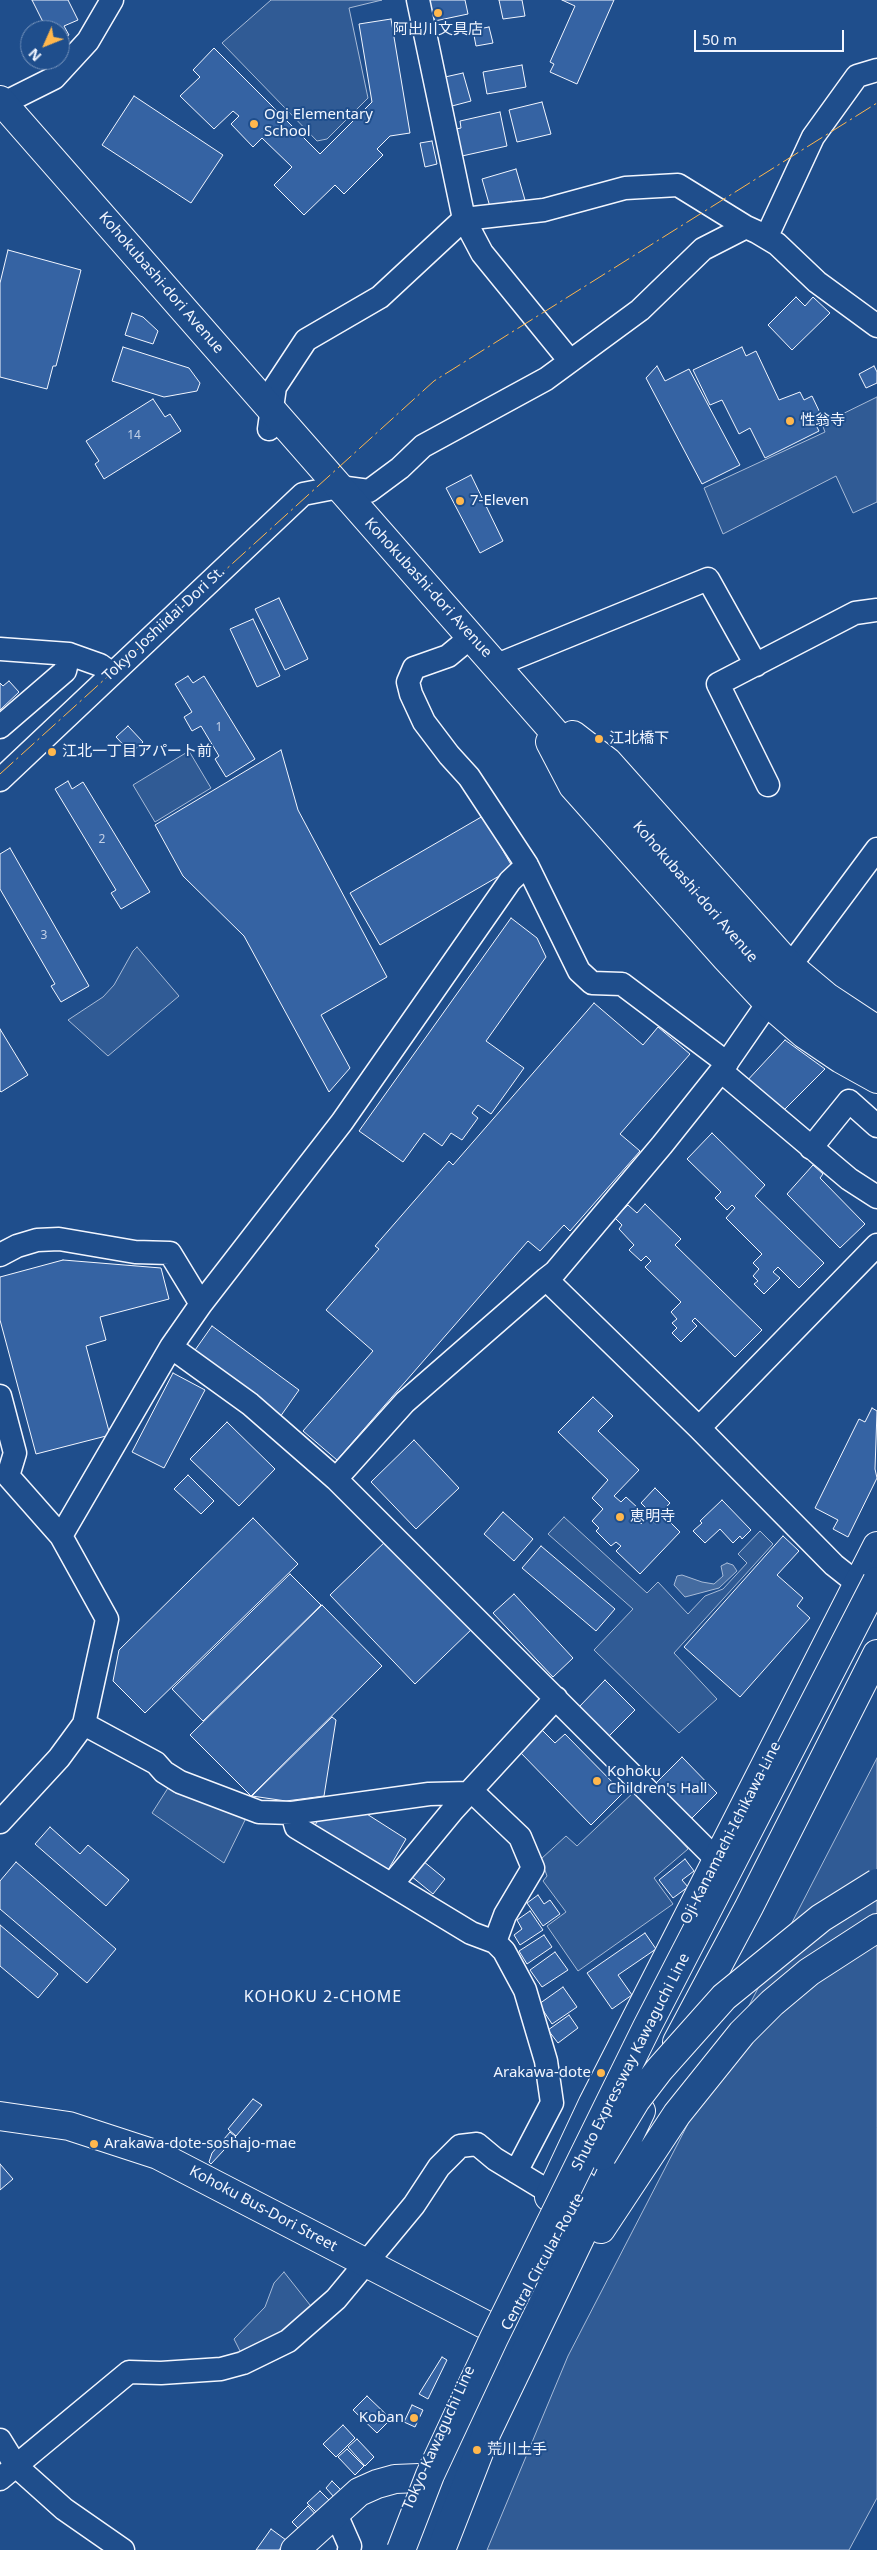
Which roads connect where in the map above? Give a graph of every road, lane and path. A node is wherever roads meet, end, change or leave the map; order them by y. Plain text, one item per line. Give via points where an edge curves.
1 (112, 0) edge
2 (418, 0) edge
3 (877, 70) edge
4 (1, 102) edge
5 (464, 220) junction
6 (746, 227) junction
7 (767, 236) junction
8 (877, 326) edge
9 (570, 362) junction
10 (270, 419) junction
11 (339, 487) junction
12 (877, 610) edge
13 (471, 637) junction
14 (0, 649) edge
15 (69, 654) junction
16 (497, 665) junction
17 (756, 665) junction
18 (111, 674) junction
19 (528, 701) junction
20 (0, 727) edge
21 (0, 780) edge
22 (768, 785) dead end
23 (877, 849) edge
24 (527, 865) junction
25 (790, 966) junction
26 (768, 1002) junction
27 (877, 1030) edge
28 (877, 1053) edge
29 (724, 1067) junction
30 (877, 1078) edge
31 (877, 1126) edge
32 (811, 1148) junction
33 (877, 1197) edge
34 (877, 1245) edge
35 (0, 1255) edge
36 (546, 1279) junction
37 (201, 1304) junction
38 (171, 1347) junction
39 (0, 1396) edge
40 (699, 1428) junction
41 (4, 1478) edge
42 (336, 1479) junction
43 (61, 1536) junction
44 (877, 1546) edge
45 (871, 1586) edge
46 (877, 1609) edge
47 (877, 1654) edge
48 (556, 1698) junction
49 (84, 1724) junction
50 (469, 1792) junction
51 (292, 1813) junction
52 (0, 1822) edge
53 (731, 1858) junction
54 (877, 1883) edge
55 (392, 1884) junction
56 (877, 1928) edge
57 (495, 1942) junction
58 (0, 2116) edge
59 (516, 2172) junction
60 (551, 2193) junction
61 (365, 2263) junction
62 (501, 2333) junction
63 (503, 2398) junction
64 (454, 2422) junction
65 (0, 2440) edge
66 (8, 2473) edge
67 (419, 2478) junction
68 (451, 2486) junction
69 (335, 2512) junction
70 (123, 2550) edge
71 (295, 2550) edge
72 (349, 2550) edge
73 (392, 2550) edge
74 (401, 2550) edge
75 (426, 2550) edge
76 (441, 2550) edge

1 - 4 street via 88,41 54,78
2 - 5 street
3 - 7 street via 857,76 812,137
4 - 10 main road, Kohokubashi-dori Avenue
5 - 6 street via 544,210 626,188 678,185
5 - 9 street via 482,253
5 - 10 street via 380,297 306,340 275,387
6 - 7 street
6 - 9 street, Tokyo Joshiidai-Dori St. via 703,249 640,310
7 - 8 street via 817,282
9 - 11 street, Tokyo Joshiidai-Dori St. via 546,379 423,446 369,491
10 - 11 main road, Kohokubashi-dori Avenue
11 - 13 main road, Kohokubashi-dori Avenue
11 - 18 street, Tokyo Joshiidai-Dori St. via 303,494
12 - 17 street via 855,613
13 - 16 main road, Kohokubashi-dori Avenue
13 - 24 street via 448,656 414,668 408,682 424,722 469,777
14 - 15 street
15 - 18 street via 100,665
15 - 20 street via 65,671
16 - 17 street via 708,579
16 - 19 main road, Kohokubashi-dori Avenue
17 - 22 street via 718,684
18 - 21 street, Tokyo Joshiidai-Dori St.
19 - 25 main road via 608,762
19 - 26 main road via 573,786
19 - 28 main road, Kohokubashi-dori Avenue via 754,960 792,996 842,1034
23 - 25 street
24 - 29 street via 579,971 592,983 622,984
24 - 37 street via 510,881 342,1122
25 - 27 main road via 827,997
26 - 29 street
26 - 30 main road via 804,1034
29 - 32 street
29 - 36 street via 556,1272
31 - 32 street via 849,1101
32 - 33 street
34 - 40 street
35 - 37 street via 37,1240 59,1239 135,1252 170,1253
36 - 40 street
36 - 42 street via 405,1402
37 - 38 street
38 - 42 street via 250,1404
38 - 43 street
39 - 41 street via 15,1454
40 - 45 street via 834,1566
41 - 43 street
42 - 48 street
43 - 49 street via 107,1619
44 - 45 main road, Oji-Kanamachi-Ichikawa Line
45 - 53 main road, Oji-Kanamachi-Ichikawa Line
45 - 64 main road, Shuto Expressway Kawaguchi Line, bridge via 647,2027
46 - 53 main road, Oji-Kanamachi-Ichikawa Line
47 - 63 main road, Shuto Expressway Kawaguchi Line, bridge via 648,2097
48 - 50 street
48 - 53 street via 711,1854
49 - 51 street via 156,1763 180,1782 259,1812
49 - 52 street via 59,1758
50 - 51 street via 428,1794
50 - 55 street
50 - 57 street via 520,1837 533,1868 505,1915
51 - 55 street via 296,1827
53 - 60 main road, Oji-Kanamachi-Ichikawa Line via 592,2103
53 - 62 main road, Oji-Kanamachi-Ichikawa Line via 635,2069
54 - 64 main road, Central Circular Route, bridge via 821,1918 746,1978 701,2020 659,2070 609,2142
55 - 57 street via 471,1933
56 - 63 main road, Shuto Expressway Kawaguchi Line via 816,1967 772,2003 716,2063 672,2122 591,2244
57 - 59 street via 504,1951 525,1990 546,2061 552,2103
58 - 61 main road, Kohoku Bus-Dori Street via 69,2126 158,2155
59 - 60 street
59 - 61 street via 477,2144 460,2146 439,2167 414,2205
60 - 62 main road, Oji-Kanamachi-Ichikawa Line
61 - 62 main road, Kohoku Bus-Dori Street
61 - 66 street via 336,2299 288,2341 243,2363 221,2369 129,2372
62 - 67 main road, Tokyo-Kawaguchi Line
62 - 68 main road, Tokyo-Kawaguchi Line
63 - 76 main road, Shuto Expressway Kawaguchi Line via 472,2466
64 - 74 main road, Shuto Expressway Kawaguchi Line, bridge
65 - 66 street
66 - 70 street
67 - 68 main road
67 - 69 main road via 377,2484 359,2492
67 - 73 main road, Tokyo-Kawaguchi Line
68 - 75 main road, Tokyo-Kawaguchi Line
69 - 71 main road
69 - 72 street

